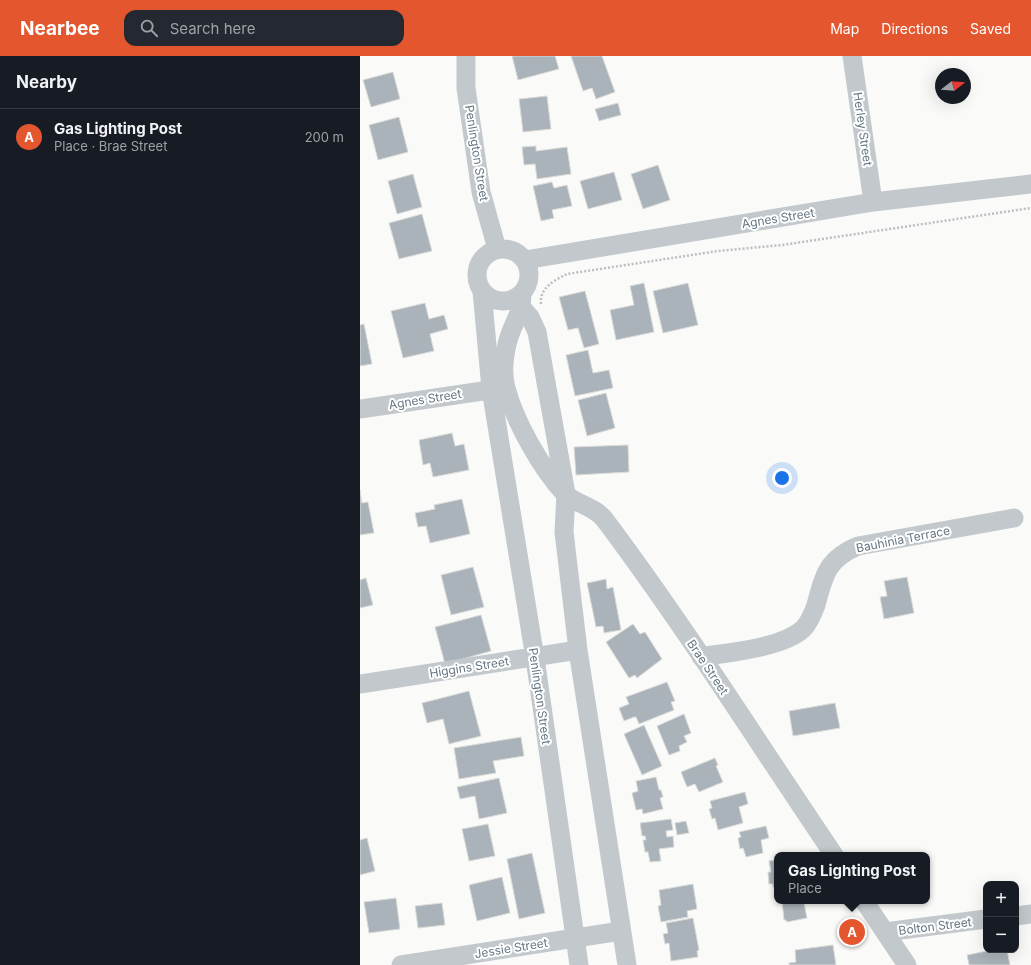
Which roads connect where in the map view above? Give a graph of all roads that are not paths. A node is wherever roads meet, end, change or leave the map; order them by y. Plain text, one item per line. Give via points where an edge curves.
1 (466, 56) edge
2 (852, 56) edge
3 (1031, 184) edge
4 (873, 202) junction
5 (497, 249) junction
6 (525, 260) junction
7 (482, 290) junction
8 (522, 301) junction
9 (498, 388) junction
10 (360, 409) edge
11 (498, 428) junction
12 (536, 455) junction
13 (566, 494) junction
14 (1014, 518) dead end
15 (578, 650) junction
16 (701, 657) junction
17 (534, 658) junction
18 (360, 684) edge
19 (832, 852) edge
20 (866, 904) edge
21 (1031, 914) edge
22 (1019, 916) edge
23 (983, 919) edge
24 (621, 931) junction
25 (885, 932) junction
26 (575, 938) junction
27 (401, 965) edge
28 (579, 965) edge
29 (627, 965) edge
30 (907, 965) edge

1 - 5 street, Penlington Street via 466,88 481,192
2 - 4 street, Herley Street
3 - 4 street, Agnes Street
4 - 6 street, Agnes Street
5 - 6 street via 516,251
5 - 7 street via 489,253 478,266 478,283
6 - 8 street via 530,274
7 - 8 street via 488,297 497,301
7 - 9 street, Penlington Street
8 - 9 street, Penlington Street
8 - 13 street via 537,332
9 - 10 street, Agnes Street
9 - 11 street, Penlington Street
9 - 12 street, Penlington Street
11 - 12 street, Penlington Street via 510,439
11 - 17 street, Penlington Street
12 - 13 street, Penlington Street
13 - 15 street via 564,532
13 - 16 street, Brae Street via 603,517
14 - 16 street, Bauhinia Terrace via 858,546 834,560 828,568 813,614 809,622 797,633 782,642
15 - 17 street, Higgins Street
15 - 24 street
16 - 19 street, Brae Street
17 - 18 street, Higgins Street
17 - 26 street, Penlington Street
20 - 25 street
21 - 22 street
23 - 25 street, Bolton Street
24 - 26 street, Jessie Street
24 - 29 street
25 - 30 street
26 - 27 street, Jessie Street
26 - 28 street, Penlington Street

